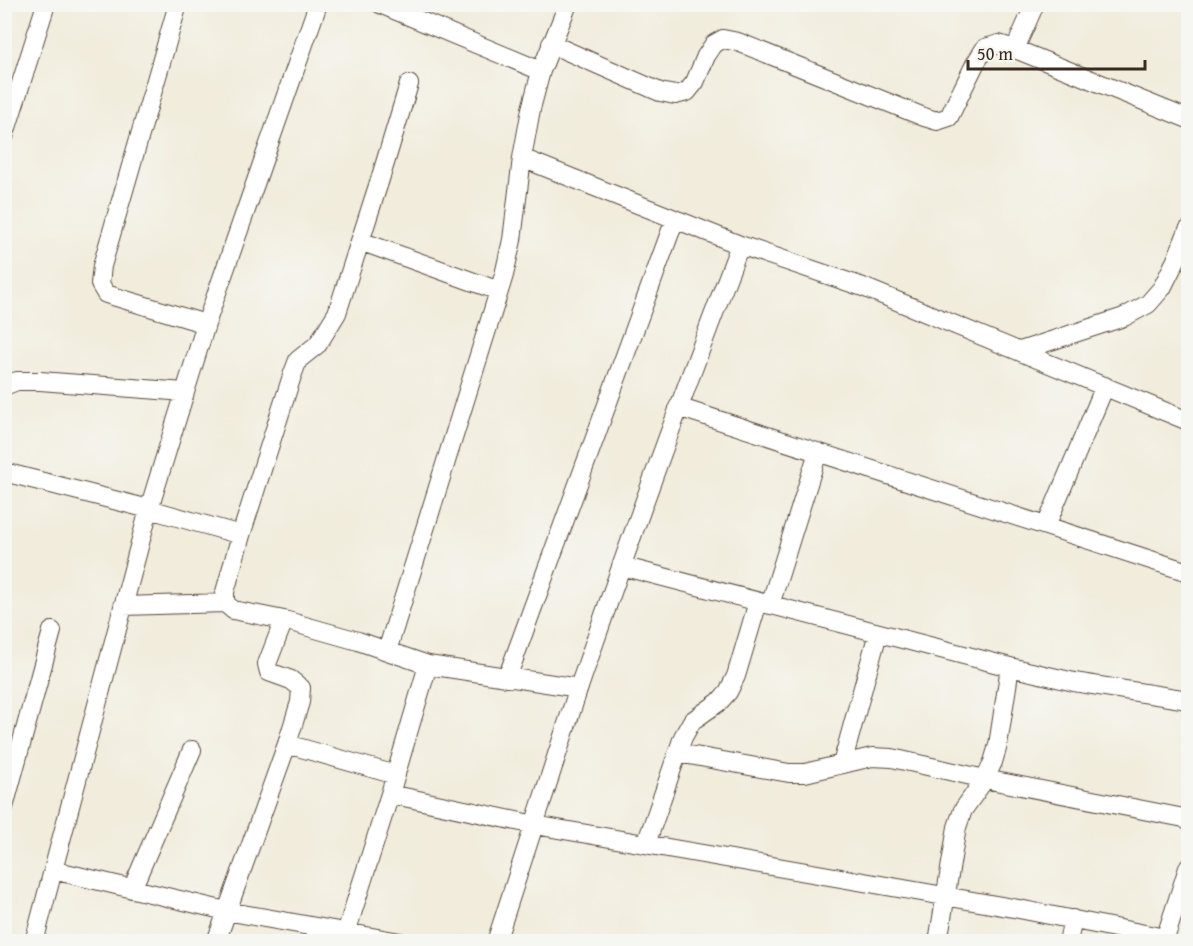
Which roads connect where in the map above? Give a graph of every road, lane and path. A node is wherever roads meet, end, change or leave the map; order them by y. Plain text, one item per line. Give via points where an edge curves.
1 (46, 4) edge
2 (178, 4) edge
3 (318, 4) edge
4 (380, 4) edge
5 (568, 4) edge
6 (1035, 4) edge
7 (551, 44) junction
8 (1015, 49) junction
9 (541, 71) junction
10 (408, 84) dead end
11 (1188, 119) edge
12 (4, 137) edge
13 (522, 158) junction
14 (675, 219) junction
15 (1188, 230) edge
16 (360, 242) junction
17 (740, 245) junction
18 (499, 291) junction
19 (206, 324) junction
20 (1020, 351) junction
21 (4, 386) edge
22 (1105, 386) junction
23 (185, 392) junction
24 (678, 407) junction
25 (1188, 421) edge
26 (818, 452) junction
27 (4, 472) edge
28 (149, 509) junction
29 (1046, 526) junction
30 (241, 535) junction
31 (621, 566) junction
32 (1188, 572) edge
33 (225, 603) junction
34 (764, 603) junction
35 (123, 606) junction
36 (284, 620) junction
37 (51, 631) dead end
38 (878, 633) junction
39 (387, 651) junction
40 (428, 665) junction
41 (1010, 666) junction
42 (507, 678) junction
43 (579, 688) junction
44 (1188, 700) edge
45 (287, 744) junction
46 (192, 750) dead end
47 (678, 753) junction
48 (842, 764) junction
49 (396, 775) junction
50 (986, 779) junction
51 (390, 794) junction
52 (4, 807) edge
53 (1188, 821) edge
54 (534, 825) junction
55 (646, 844) junction
56 (1188, 868) edge
57 (53, 870) junction
58 (132, 889) junction
59 (946, 896) junction
60 (226, 911) junction
61 (1073, 919) junction
62 (344, 937) edge
63 (1164, 940) edge
64 (34, 942) edge
65 (216, 942) edge
66 (399, 942) edge
67 (496, 942) edge
68 (938, 942) edge
69 (1068, 942) edge

1 - 12 street
2 - 19 street via 100,284 106,294
3 - 19 street
4 - 9 street
5 - 7 street
6 - 8 street
7 - 8 street via 675,95 687,92 714,44 723,39 937,120 949,117 985,48 999,44
7 - 9 street
8 - 11 street
9 - 13 street
10 - 16 street
13 - 14 street
13 - 18 street via 512,240
14 - 17 street
14 - 42 street
15 - 20 street via 1162,288 1148,304 1124,317
16 - 18 street
16 - 30 street via 337,314 318,344 298,360
17 - 20 street via 863,287
17 - 24 street
18 - 39 street
19 - 23 street
20 - 22 street
21 - 23 street via 17,381 40,381
22 - 25 street
22 - 29 street
23 - 28 street
24 - 26 street
24 - 31 street
26 - 29 street
26 - 34 street
27 - 28 street
28 - 30 street
28 - 35 street
29 - 32 street
30 - 33 street
31 - 34 street
31 - 43 street
33 - 35 street
33 - 36 street via 233,610
34 - 38 street
34 - 47 street via 728,692 692,721
35 - 57 street
36 - 39 street
36 - 45 street via 267,664 269,672 301,688
37 - 52 street
38 - 41 street
38 - 48 street
39 - 40 street
40 - 42 street
40 - 49 street
41 - 44 street via 1074,682
41 - 50 street via 998,745
42 - 43 street
43 - 54 street
45 - 49 street
45 - 60 street
46 - 58 street
47 - 48 street via 789,773
47 - 55 street
48 - 50 street via 872,757 892,758
49 - 51 street
50 - 53 street
50 - 59 street via 963,810 957,827
51 - 54 street
51 - 62 street
54 - 55 street
54 - 67 street
55 - 59 street
56 - 63 street
57 - 58 street
57 - 64 street
58 - 60 street
59 - 61 street
59 - 68 street
60 - 62 street
60 - 65 street
61 - 63 street
61 - 69 street
62 - 66 street

